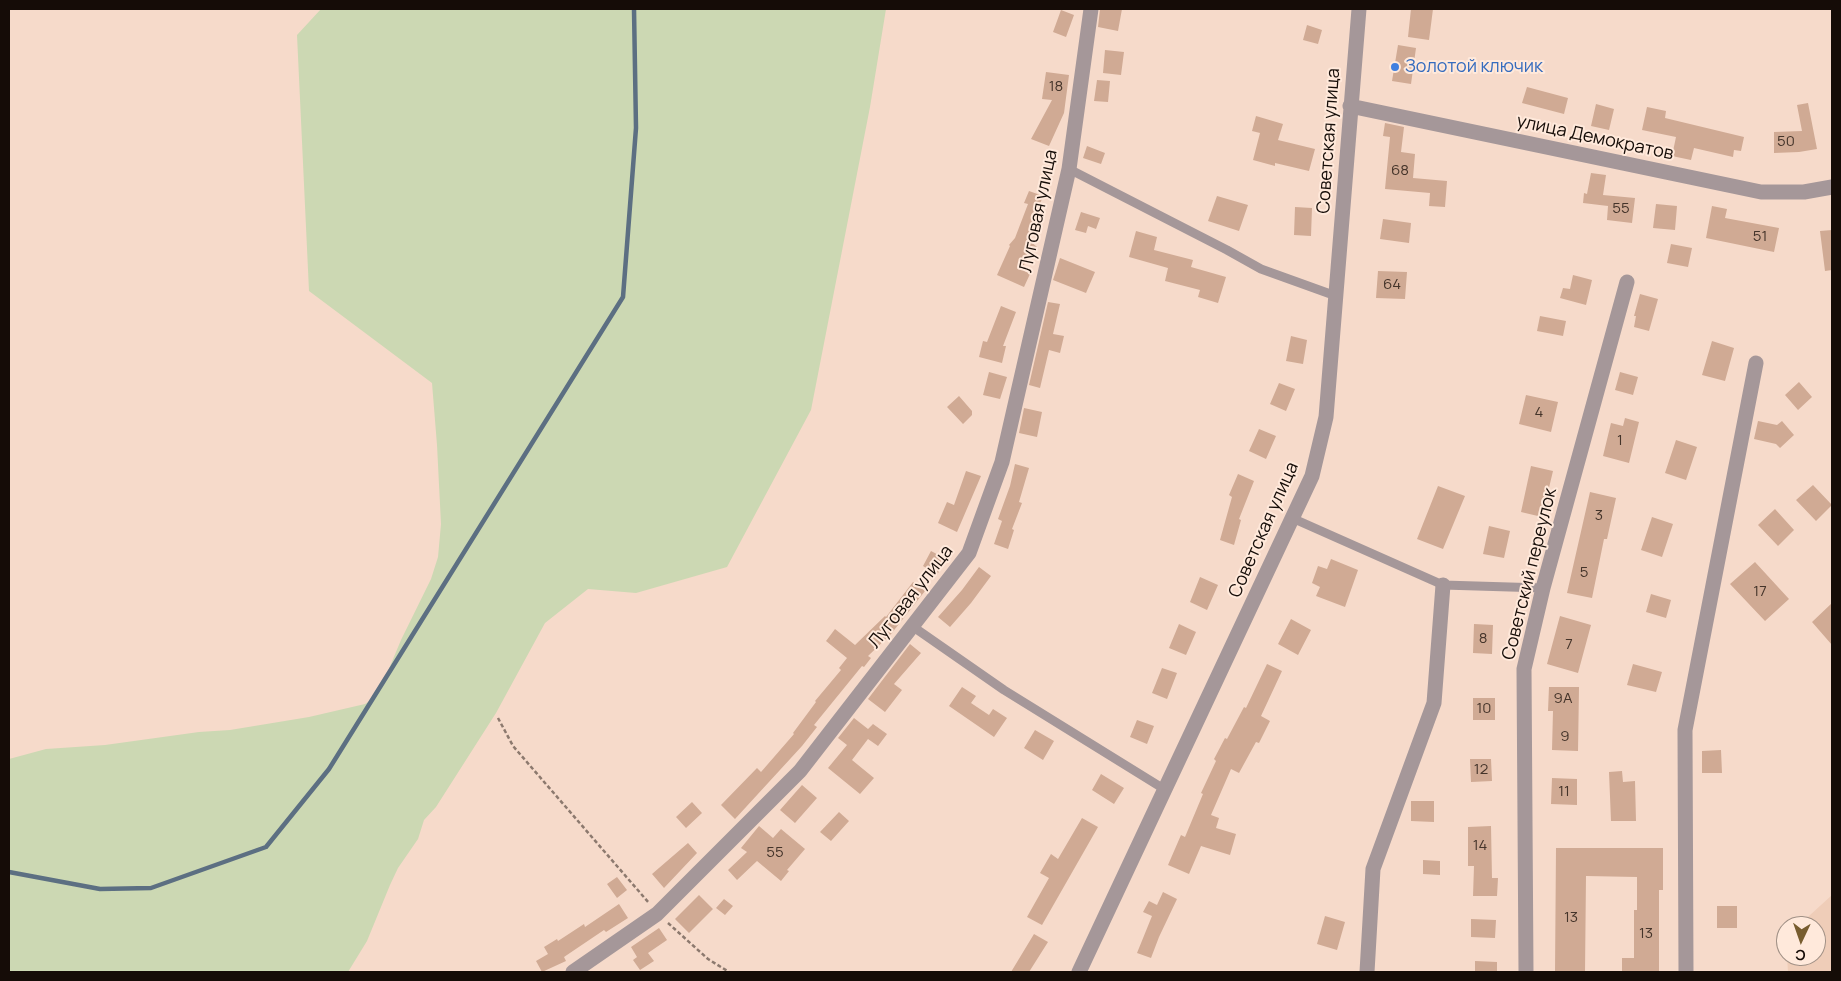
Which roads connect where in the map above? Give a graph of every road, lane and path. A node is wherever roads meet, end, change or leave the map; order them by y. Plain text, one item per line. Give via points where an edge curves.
1 (1091, 9) edge
2 (1358, 9) edge
3 (1350, 106) junction
4 (1069, 169) junction
5 (1832, 187) edge
6 (1626, 282) dead end
7 (1336, 296) junction
8 (1756, 362) dead end
9 (1292, 518) junction
10 (1443, 585) junction
11 (1543, 588) junction
12 (912, 626) junction
13 (498, 718) dead end
14 (1164, 789) junction
15 (657, 914) junction
16 (574, 972) edge
17 (729, 972) edge
18 (1079, 972) edge
19 (1367, 972) edge
20 (1526, 972) edge
21 (1686, 972) edge

1 - 4 street, Луговая улица
2 - 3 street, Советская улица
3 - 5 street, улица Демократов via 1761,192 1804,192
3 - 7 street, Советская улица
4 - 7 lane via 1261,269
4 - 12 street, Луговая улица via 1002,462 969,553
6 - 11 street, Советский переулок
7 - 9 street, Советская улица via 1326,417 1312,476
8 - 21 street via 1685,730
9 - 10 lane
9 - 14 street, Советская улица
10 - 11 lane
10 - 19 street via 1434,703 1373,869
11 - 20 street, Советский переулок via 1524,669
12 - 14 lane via 1004,690
12 - 15 street, Луговая улица via 800,771
13 - 15 path via 513,746
14 - 18 street, Советская улица
15 - 16 street, Луговая улица
15 - 17 path via 708,959

